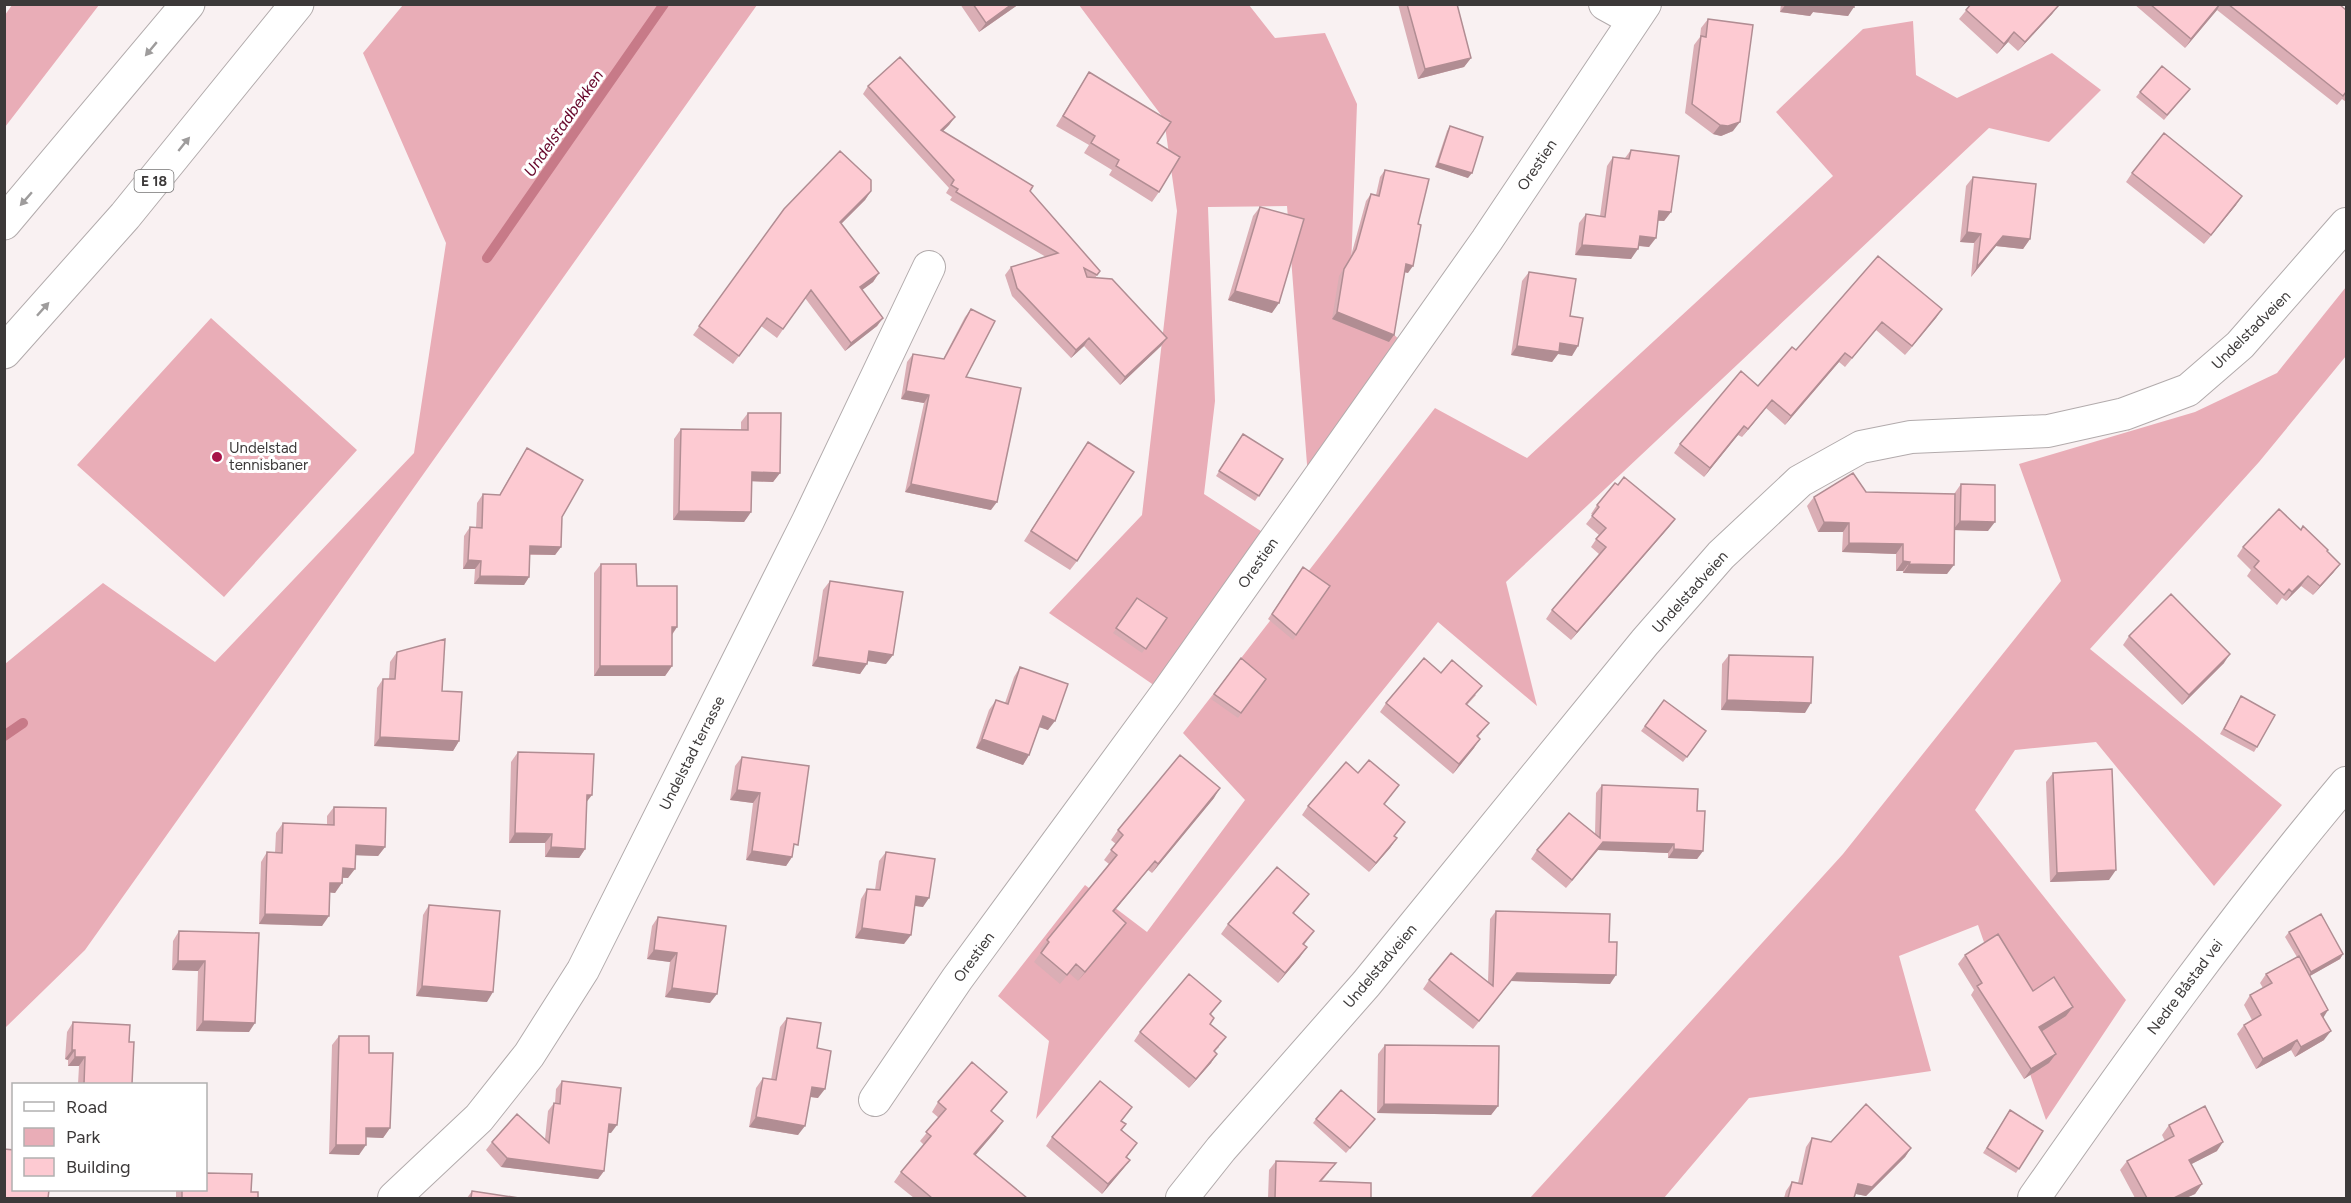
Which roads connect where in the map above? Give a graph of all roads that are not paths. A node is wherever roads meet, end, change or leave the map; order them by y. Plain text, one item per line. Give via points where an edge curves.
1 (188, 4) edge
2 (297, 4) edge
3 (1605, 4) edge
4 (1639, 12) edge
5 (4, 223) edge
6 (2346, 224) edge
7 (929, 267) dead end
8 (4, 352) edge
9 (2346, 783) edge
10 (875, 1100) dead end
11 (394, 1198) edge
12 (1182, 1198) edge
13 (2034, 1198) edge

1 -> 5 highway
8 -> 2 highway, E 18 via 126,216
3 - 4 street, Orestien
4 - 10 street, Orestien via 1481,249 1169,690 957,979
6 - 12 street, Undelstadveien via 2240,345 2188,390 2124,414 2048,431 1911,437 1862,447 1800,481 1721,555 1645,642 1373,975
7 - 11 street, Undelstad terrasse via 808,521 583,970 529,1055 479,1118
9 - 13 street, Nedre Båstad vei via 2158,1021

